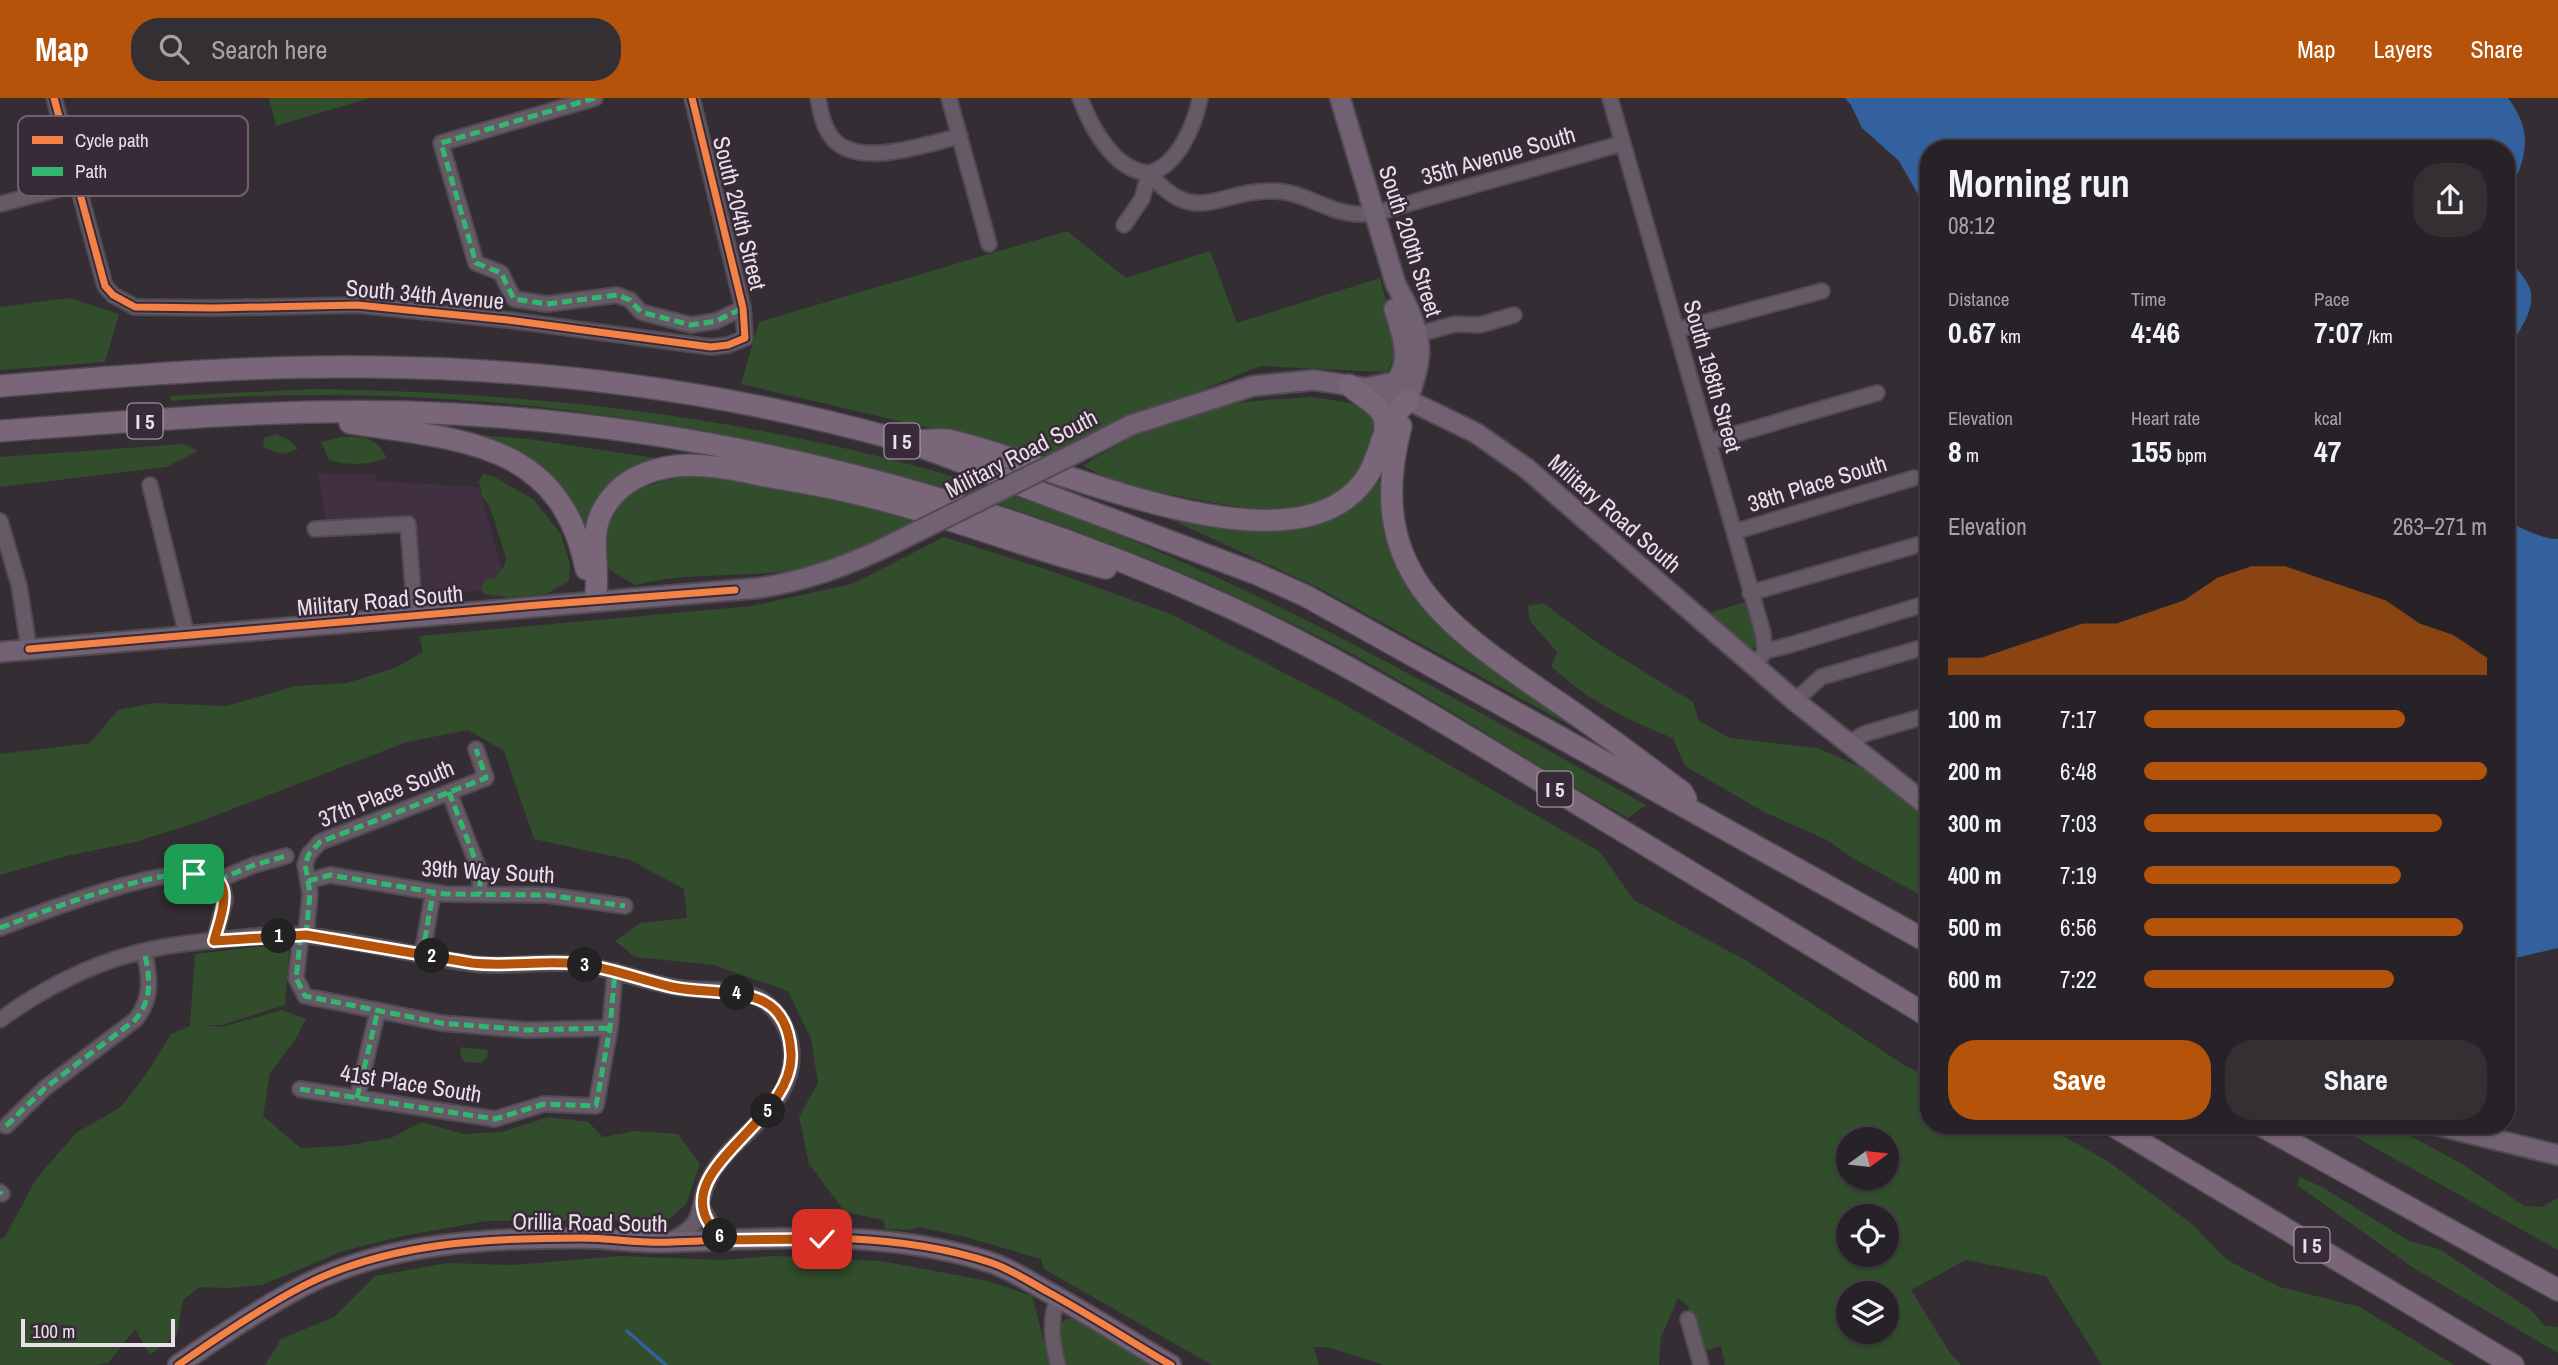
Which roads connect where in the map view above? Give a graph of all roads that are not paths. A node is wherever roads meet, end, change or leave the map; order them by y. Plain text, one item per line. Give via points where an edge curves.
1 (54, 98) edge
2 (595, 98) edge
3 (692, 98) edge
4 (818, 98) edge
5 (949, 98) edge
6 (1080, 98) edge
7 (1200, 98) edge
8 (1340, 98) edge
9 (1610, 98) edge
10 (59, 116) edge
11 (960, 136) junction
12 (1623, 143) junction
13 (1149, 173) junction
14 (31, 196) edge
15 (81, 196) edge
16 (0, 204) edge
17 (1374, 212) junction
18 (1124, 225) dead end
19 (989, 244) dead end
20 (1389, 260) junction
21 (1822, 291) dead end
22 (743, 308) junction
23 (1514, 315) dead end
24 (1676, 330) junction
25 (1416, 335) junction
26 (745, 338) joint
27 (0, 386) edge
28 (1358, 386) junction
29 (1877, 393) dead end
30 (1408, 400) junction
31 (290, 414) junction
32 (0, 431) edge
33 (1385, 433) junction
34 (902, 441) junction
35 (1708, 442) junction
36 (1914, 478) dead end
37 (150, 485) dead end
38 (0, 521) edge
39 (315, 529) dead end
40 (1734, 532) junction
41 (1920, 544) edge
42 (1171, 583) junction
43 (1750, 593) junction
44 (595, 600) junction
45 (1920, 606) edge
46 (415, 617) junction
47 (187, 636) junction
48 (1920, 648) edge
49 (29, 649) junction
50 (0, 652) edge
51 (1760, 658) junction
52 (1795, 701) junction
53 (1920, 717) edge
54 (1849, 743) junction
55 (476, 749) dead end
56 (449, 792) junction
57 (1920, 793) edge
58 (1687, 808) junction
59 (286, 856) dead end
60 (218, 880) junction
61 (308, 883) junction
62 (433, 893) junction
63 (480, 894) junction
64 (625, 906) dead end
65 (0, 928) edge
66 (301, 935) junction
67 (1920, 938) edge
68 (214, 941) junction
69 (144, 951) junction
70 (422, 955) junction
71 (615, 971) junction
72 (378, 1010) junction
73 (1920, 1011) edge
74 (0, 1020) edge
75 (610, 1028) junction
76 (300, 1089) dead end
77 (357, 1098) junction
78 (6, 1126) dead end
79 (2127, 1134) edge
80 (2276, 1134) edge
81 (2471, 1134) edge
82 (2558, 1156) edge
83 (702, 1207) junction
84 (724, 1240) junction
85 (665, 1243) junction
86 (2558, 1290) edge
87 (1058, 1297) junction
88 (1688, 1319) dead end
89 (178, 1365) edge
90 (1058, 1365) edge
91 (1171, 1365) edge
92 (1702, 1365) edge
93 (2513, 1365) edge

1 - 10 street
2 - 22 street via 442,143 476,263 501,273 514,299 524,302 547,304 617,295 641,312 691,325 716,321
3 - 22 street, South 204th Street
4 - 11 street via 829,134 849,150 884,153
5 - 11 street
6 - 13 street, 35th Avenue South via 1093,126 1116,156 1133,170
7 - 13 street via 1171,159
8 - 17 main road, South 200th Street
9 - 12 street, South 198th Street
11 - 19 street
12 - 17 street, 35th Avenue South
12 - 24 street, South 198th Street
13 - 17 street, 35th Avenue South via 1171,195 1190,203 1275,191 1343,212
13 - 18 street via 1142,199
14 - 16 street
15 - 26 street, South 34th Avenue via 105,286 135,307 357,305 711,347
17 - 20 main road, South 200th Street
20 - 25 main road, South 200th Street
20 - 28 main road via 1385,270 1405,356 1398,380
21 - 24 street
22 - 26 street, South 204th Street
23 - 25 street
24 - 35 street, South 198th Street
25 - 30 main road, South 200th Street via 1420,354
27 - 34 highway, I 5 via 293,367 508,373 702,395
28 - 30 main road, Military Road South
28 - 33 highway via 1382,411
28 - 44 main road, Military Road South, bridge via 1314,380 1253,386 1131,425 888,546 793,583
29 - 35 street
30 - 33 highway
30 - 51 main road, Military Road South via 1476,433 1526,468
30 - 58 highway via 1395,451 1392,517 1401,548 1422,589 1474,644 1682,792
31 - 32 highway, I 5
31 - 42 highway, I 5 via 401,412 505,417 725,448 954,502
31 - 44 highway via 462,440 523,465 548,487 566,512
33 - 34 highway via 1372,472 1348,497 1317,513 1274,520 1222,516 1142,499 950,440
34 - 58 highway, I 5 via 1306,596
35 - 40 street, South 198th Street
36 - 40 street, 38th Place South
37 - 47 street
38 - 49 street via 19,584
39 - 46 street via 408,524
40 - 43 street, South 198th Street
41 - 43 street
42 - 44 highway via 1072,559 888,501 709,466 678,466 632,480 606,505 594,534
42 - 73 highway, I 5 via 1227,606 1366,678
43 - 51 street, South 198th Street via 1763,633
44 - 46 main road, Military Road South
45 - 51 street
46 - 47 main road, Military Road South
47 - 49 main road, Military Road South
48 - 52 street via 1821,677
49 - 50 main road, Military Road South
51 - 52 main road, Military Road South
52 - 54 main road, Military Road South
53 - 54 street
54 - 57 main road, Military Road South
55 - 56 street, 37th Place South via 486,778
56 - 61 street, 37th Place South via 320,842 305,864
56 - 63 street via 480,872
58 - 67 highway, I 5
59 - 60 street
60 - 65 street via 206,874 143,880 81,897
60 - 68 street via 225,900
61 - 62 street, 39th Way South via 330,875
61 - 66 street, 37th Place South
62 - 63 street, 39th Way South
62 - 70 street
63 - 64 street, 39th Way South via 548,895
66 - 68 street
66 - 70 street
66 - 72 street, 37th Place South via 296,978 304,996
68 - 69 street
69 - 74 street via 52,987
69 - 78 street via 150,984 144,1009
70 - 71 street via 495,966 560,963
71 - 75 street
71 - 83 street via 674,987 744,993 778,1014 790,1039 786,1086 718,1165
72 - 75 street via 441,1023 517,1029
72 - 77 street
75 - 77 street, 41st Place South via 596,1106 544,1104 495,1119
76 - 77 street, 41st Place South
79 - 93 highway, I 5
80 - 86 highway
81 - 82 main road
83 - 84 street
83 - 85 street via 694,1223
84 - 85 main road, Orillia Road South
84 - 87 main road, Orillia Road South via 890,1241 995,1264
85 - 89 main road, Orillia Road South via 583,1238 468,1241 395,1254 305,1285
87 - 90 street via 1052,1320
87 - 91 main road, Orillia Road South
88 - 92 street

